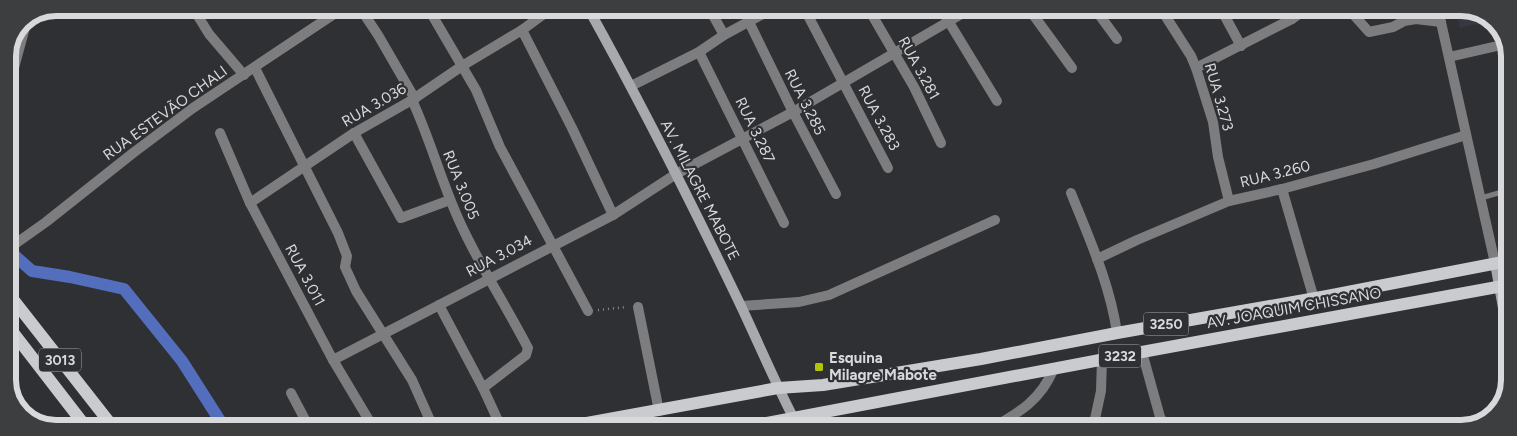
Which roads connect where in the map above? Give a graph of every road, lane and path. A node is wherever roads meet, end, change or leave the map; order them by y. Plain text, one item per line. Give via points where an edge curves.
1 (198, 16) edge
2 (332, 16) edge
3 (365, 16) edge
4 (433, 16) edge
5 (541, 16) edge
6 (592, 16) edge
7 (713, 16) edge
8 (758, 16) edge
9 (808, 16) edge
10 (873, 16) edge
11 (946, 16) edge
12 (957, 16) edge
13 (1034, 16) edge
14 (1100, 16) edge
15 (1165, 16) edge
16 (1225, 16) edge
17 (1290, 16) edge
18 (1296, 16) edge
19 (1355, 16) edge
20 (1440, 16) edge
21 (1292, 19) junction
22 (949, 21) junction
23 (749, 22) junction
24 (1441, 22) junction
25 (522, 30) junction
26 (23, 34) edge
27 (724, 35) junction
28 (1117, 39) dead end
29 (1241, 46) junction
30 (1499, 46) edge
31 (699, 52) junction
32 (894, 53) junction
33 (1449, 57) junction
34 (16, 61) edge
35 (462, 66) junction
36 (254, 68) junction
37 (1072, 68) dead end
38 (1196, 68) junction
39 (244, 75) junction
40 (843, 82) junction
41 (631, 86) junction
42 (414, 100) junction
43 (997, 101) dead end
44 (793, 112) junction
45 (220, 133) dead end
46 (354, 133) junction
47 (1466, 135) junction
48 (743, 138) junction
49 (941, 143) dead end
50 (305, 167) junction
51 (888, 168) dead end
52 (676, 174) junction
53 (1282, 189) junction
54 (1501, 192) edge
55 (1071, 193) dead end
56 (836, 194) dead end
57 (1481, 198) junction
58 (450, 200) junction
59 (1229, 201) junction
60 (250, 203) junction
61 (613, 215) junction
62 (995, 220) dead end
63 (784, 223) dead end
64 (16, 239) edge
65 (18, 241) joint
66 (554, 244) junction
67 (1097, 260) junction
68 (1501, 262) edge
69 (1495, 263) junction
70 (490, 278) junction
71 (1501, 278) edge
72 (1501, 287) edge
73 (1314, 299) junction
74 (16, 303) edge
75 (439, 305) junction
76 (741, 306) junction
77 (638, 307) joint
78 (588, 311) joint
79 (1117, 333) junction
80 (382, 334) junction
81 (16, 336) edge
82 (1142, 352) junction
83 (1102, 359) junction
84 (333, 360) junction
85 (1054, 368) junction
86 (483, 388) junction
87 (778, 388) junction
88 (291, 393) dead end
89 (659, 411) junction
90 (81, 420) edge
91 (108, 420) edge
92 (305, 420) edge
93 (369, 420) edge
94 (431, 420) edge
95 (497, 420) edge
96 (610, 420) edge
97 (794, 420) edge
98 (809, 420) edge
99 (1005, 420) edge
100 (1095, 420) edge
101 (1162, 420) edge

1 - 39 street
2 - 36 street, RUA ESTEVÃO CHALI
3 - 42 street, RUA 3.005
4 - 35 street
5 - 25 street, RUA 3.036
6 - 41 street, AV. MILAGRE MABOTE
7 - 27 street
8 - 23 street
9 - 40 street, RUA 3.283
10 - 32 street, RUA 3.281
11 - 22 street
12 - 22 street, RUA 3.034
13 - 37 street
14 - 28 street
15 - 38 street, RUA 3.273
16 - 29 street
17 - 21 street
18 - 21 street
19 - 24 street via 1369,32 1416,19
20 - 24 street
21 - 29 street
22 - 32 street, RUA 3.034
22 - 43 street
23 - 27 street
23 - 44 street, RUA 3.285
24 - 33 street
25 - 35 street, RUA 3.036
25 - 61 street
26 - 34 street
27 - 31 street
29 - 38 street
30 - 33 street
31 - 41 street
31 - 48 street, RUA 3.287
32 - 40 street, RUA 3.034
32 - 49 street, RUA 3.281
33 - 47 street
35 - 42 street, RUA 3.036
35 - 66 street via 508,163
36 - 39 street, RUA ESTEVÃO CHALI
36 - 50 street
38 - 59 street, RUA 3.273 via 1213,122
39 - 65 street, RUA ESTEVÃO CHALI via 186,114
40 - 44 street, RUA 3.034
40 - 51 street, RUA 3.283
41 - 52 street, AV. MILAGRE MABOTE
42 - 46 street, RUA 3.036
42 - 58 street, RUA 3.005
44 - 48 street, RUA 3.034
44 - 56 street, RUA 3.285
45 - 60 street, RUA 3.011
46 - 50 street, RUA 3.036
46 - 58 street via 399,216 402,218
47 - 53 street, RUA 3.260
47 - 57 street
48 - 52 street, RUA 3.034
48 - 63 street, RUA 3.287
50 - 60 street, RUA 3.036
50 - 80 street via 338,233 347,256 345,267 356,291
52 - 61 street, RUA 3.034
52 - 76 street, AV. MILAGRE MABOTE
53 - 59 street, RUA 3.260
53 - 73 street
54 - 57 lane
55 - 67 street
57 - 69 street
58 - 70 street, RUA 3.005 via 463,231
59 - 67 street, RUA 3.260
60 - 84 street, RUA 3.011
61 - 66 street, RUA 3.034
62 - 76 street via 829,295 799,302
64 - 65 street
66 - 70 street, RUA 3.034
66 - 78 street
67 - 79 street
68 - 69 main road, AV. JOAQUIM CHISSANO / 3250
69 - 71 street
69 - 73 main road, AV. JOAQUIM CHISSANO / 3250
70 - 75 street, RUA 3.034
70 - 86 street, RUA 3.005 via 528,352
72 - 82 main road, AV. JOAQUIM CHISSANO / 3232
73 - 79 main road, AV. JOAQUIM CHISSANO / 3250
74 - 91 main road, 3013
75 - 80 street, RUA 3.034
75 - 86 street
76 - 87 street, AV. MILAGRE MABOTE
77 - 78 path
77 - 89 street
79 - 87 main road, AV. JOAQUIM CHISSANO / 3250 via 981,360 823,385
80 - 84 street, RUA 3.034
80 - 94 street via 412,380
81 - 90 main road
82 - 83 main road, AV. JOAQUIM CHISSANO / 3232
82 - 101 street
83 - 85 main road, AV. JOAQUIM CHISSANO / 3232
83 - 100 street via 1101,391
84 - 93 street, RUA 3.011
85 - 98 main road, AV. JOAQUIM CHISSANO / 3232
85 - 99 street via 1049,382 1028,406
86 - 95 street
87 - 89 main road
87 - 97 street, AV. MILAGRE MABOTE
88 - 92 street
89 - 96 main road

